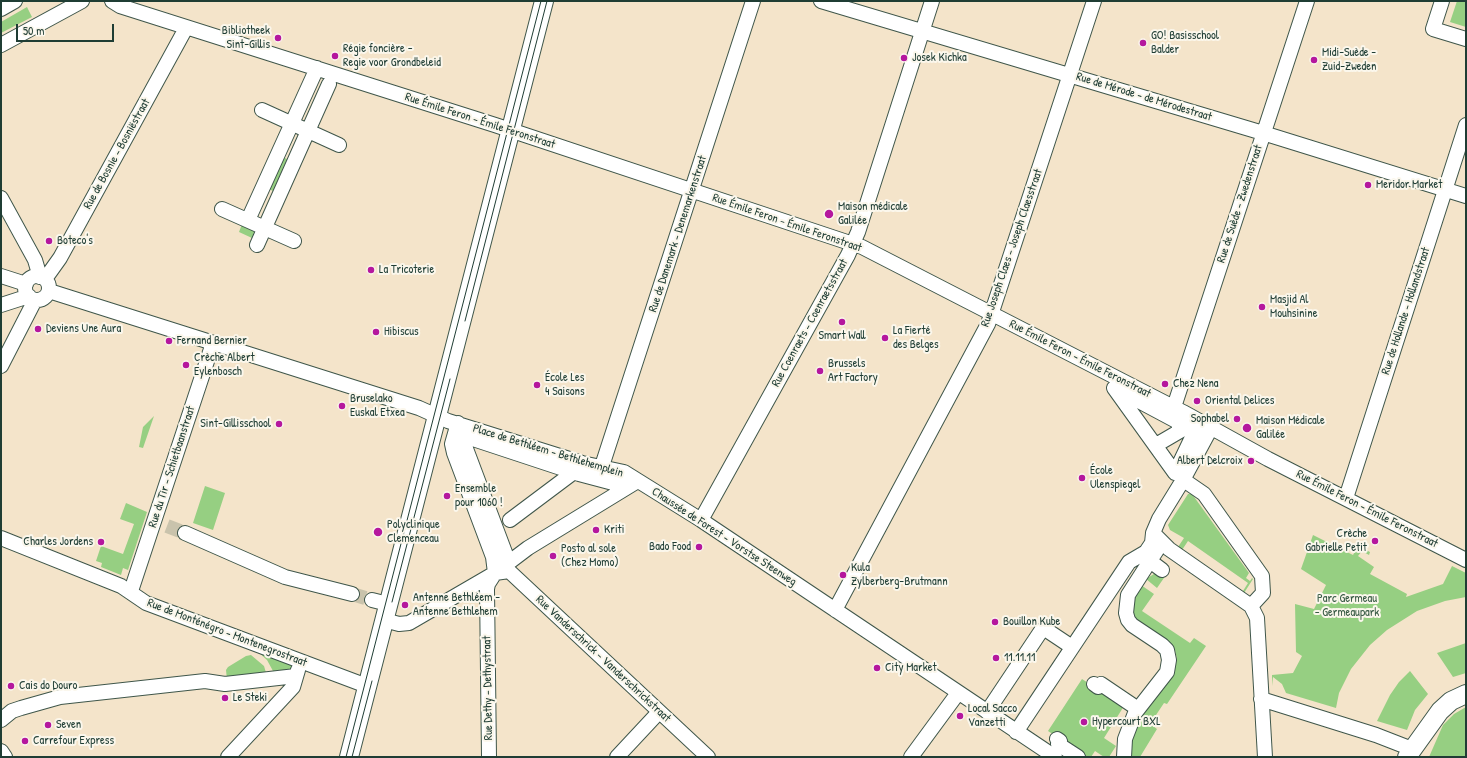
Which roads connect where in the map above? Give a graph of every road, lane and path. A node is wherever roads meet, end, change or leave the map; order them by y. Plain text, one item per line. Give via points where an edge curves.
1 (15, 1) edge
2 (82, 1) edge
3 (112, 1) edge
4 (544, 1) edge
5 (754, 1) edge
6 (821, 1) edge
7 (932, 1) edge
8 (1094, 1) edge
9 (1307, 1) edge
10 (1442, 1) edge
11 (1, 9) edge
12 (186, 28) junction
13 (922, 32) junction
14 (1466, 39) edge
15 (1, 46) edge
16 (317, 68) junction
17 (1070, 75) junction
18 (329, 84) dead end
19 (262, 110) dead end
20 (292, 124) junction
21 (1466, 125) edge
22 (308, 131) junction
23 (511, 131) junction
24 (1263, 133) junction
25 (339, 145) dead end
26 (1445, 190) junction
27 (691, 191) junction
28 (1466, 196) edge
29 (1, 198) edge
30 (222, 208) dead end
31 (248, 220) junction
32 (265, 227) junction
33 (294, 240) dead end
34 (852, 243) junction
35 (257, 244) dead end
36 (1, 276) edge
37 (45, 282) junction
38 (30, 293) junction
39 (1, 305) edge
40 (992, 313) junction
41 (213, 343) junction
42 (1, 366) edge
43 (438, 416) junction
44 (1178, 420) junction
45 (458, 423) junction
46 (1211, 428) junction
47 (1156, 445) junction
48 (602, 466) junction
49 (578, 472) junction
50 (638, 480) junction
51 (621, 481) dead end
52 (1188, 483) dead end
53 (1346, 498) junction
54 (701, 520) junction
55 (504, 526) junction
56 (185, 533) tunnel mouth
57 (1153, 533) junction
58 (1, 538) edge
59 (1466, 560) edge
60 (509, 563) junction
61 (1162, 570) dead end
62 (495, 572) junction
63 (131, 591) junction
64 (352, 594) tunnel mouth
65 (1251, 606) junction
66 (381, 608) junction
67 (835, 610) junction
68 (1072, 647) junction
69 (302, 662) junction
70 (296, 676) junction
71 (1094, 684) dead end
72 (367, 686) junction
73 (958, 693) junction
74 (1466, 694) edge
75 (1261, 699) junction
76 (1138, 709) junction
77 (659, 712) junction
78 (987, 712) junction
79 (1, 720) edge
80 (1016, 732) junction
81 (1057, 739) dead end
82 (1, 750) edge
83 (1410, 753) edge
84 (1077, 755) edge
85 (5, 757) edge
86 (228, 757) edge
87 (349, 757) edge
88 (489, 757) edge
89 (617, 757) edge
90 (708, 757) edge
91 (911, 757) edge
92 (1055, 757) edge
93 (1124, 757) edge
94 (1265, 757) edge

1 - 11 street
2 - 15 street
3 - 12 street, Rue Émile Feron - Émile Feronstraat
4 - 23 main road
5 - 27 street, Rue de Danemark - Denemarkenstraat
6 - 13 street, Rue de Mérode - de Mérodestraat
7 - 13 street, Rue Coenraets - Coenraetsstraat
8 - 17 street, Rue Joseph Claes - Joseph Claesstraat
9 - 24 street, Rue de Suède - Zwedenstraat
10 - 14 street via 1434,29
12 - 16 street, Rue Émile Feron - Émile Feronstraat
12 - 37 street, Rue de Bosnie - Bosniëstraat
13 - 17 street, Rue de Mérode - de Mérodestraat
13 - 34 street, Rue Coenraets - Coenraetsstraat
16 - 20 street
16 - 23 street, Rue Émile Feron - Émile Feronstraat
17 - 24 street, Rue de Mérode - de Mérodestraat
17 - 40 street, Rue Joseph Claes - Joseph Claesstraat
18 - 22 street
19 - 20 street
20 - 22 street
20 - 31 street
21 - 26 street, Rue de Hollande - Hollandstraat
22 - 25 street
22 - 32 street
23 - 27 street, Rue Émile Feron - Émile Feronstraat
23 - 43 main road
24 - 26 street, Rue de Mérode - de Mérodestraat
24 - 44 street, Rue de Suède - Zwedenstraat
26 - 28 street, Rue de Mérode - de Mérodestraat
26 - 53 street, Rue de Hollande - Hollandstraat
27 - 34 street, Rue Émile Feron - Émile Feronstraat
27 - 48 street, Rue de Danemark - Denemarkenstraat
29 - 37 street
30 - 31 street
31 - 32 street
32 - 33 street
32 - 35 street
34 - 40 street, Rue Émile Feron - Émile Feronstraat
34 - 54 street, Rue Coenraets - Coenraetsstraat
36 - 38 street
37 - 38 street via 33,277
37 - 38 street via 44,298
37 - 41 street, Place de Bethléem - Bethlehemplein
38 - 39 street
38 - 42 street
40 - 44 street, Rue Émile Feron - Émile Feronstraat via 1111,376
40 - 67 street, Rue Joseph Claes - Joseph Claesstraat
41 - 43 street, Place de Bethléem - Bethlehemplein
41 - 63 street, Rue du Tir - Schietbaanstraat via 161,524
43 - 45 street, Place de Bethléem - Bethlehemplein
43 - 66 main road
44 - 46 street, Rue Émile Feron - Émile Feronstraat
44 - 47 street
44 - 47 street via 1195,431 1175,473
44 - 47 street via 1114,388
45 - 48 street, Place de Bethléem - Bethlehemplein via 582,463
45 - 62 street, Place de Bethléem - Bethlehemplein via 452,444 454,453 493,557
46 - 53 street, Rue Émile Feron - Émile Feronstraat
46 - 57 street
48 - 50 street, Place de Bethléem - Bethlehemplein via 624,472
49 - 51 street via 613,483
49 - 55 street
49 - 55 street via 467,437 463,439
50 - 54 street, Chaussée de Forest - Vorstse Steenweg
50 - 60 street, Chaussée de Forest - Vorstse Steenweg via 528,548
52 - 65 street via 1204,494 1262,576 1262,593
53 - 59 street, Rue Émile Feron - Émile Feronstraat
54 - 67 street, Chaussée de Forest - Vorstse Steenweg
55 - 60 street
56 - 64 street via 285,577
57 - 65 street via 1168,549
57 - 68 street via 1152,543 1146,552 1129,562
58 - 63 street, Rue de Monténégro - Montenegrostraat
60 - 62 street, Chaussée de Forest - Vorstse Steenweg
61 - 76 street via 1154,556 1141,580 1128,595 1125,605 1128,620 1140,632 1162,645 1167,650 1169,660 1167,672
62 - 66 street, Chaussée de Forest - Vorstse Steenweg via 408,623 399,624
62 - 77 street, Rue Vanderschrick - Vanderschrickstraat via 509,571
62 - 88 street, Rue Dethy - Dethystraat via 487,589
63 - 69 street, Rue de Monténégro - Montenegrostraat via 146,602
65 - 75 street via 1257,618
66 - 72 main road
67 - 73 street, Chaussée de Forest - Vorstse Steenweg
68 - 78 street via 1045,629 1041,631
68 - 80 street
69 - 70 street
69 - 72 street, Rue de Monténégro - Montenegrostraat
70 - 79 street via 225,684 205,681 60,697 12,711
70 - 86 street via 293,687
71 - 76 street via 1098,687 1101,684
72 - 87 main road
73 - 78 street, Chaussée de Forest - Vorstse Steenweg
73 - 91 street
74 - 83 main road via 1451,700 1440,711
75 - 83 street via 1376,735
75 - 94 street
76 - 93 street via 1125,739
77 - 89 street
77 - 90 street, Rue Vanderschrick - Vanderschrickstraat
78 - 80 street, Chaussée de Forest - Vorstse Steenweg
80 - 92 street, Chaussée de Forest - Vorstse Steenweg
81 - 84 street via 1060,741 1058,744
82 - 85 street

